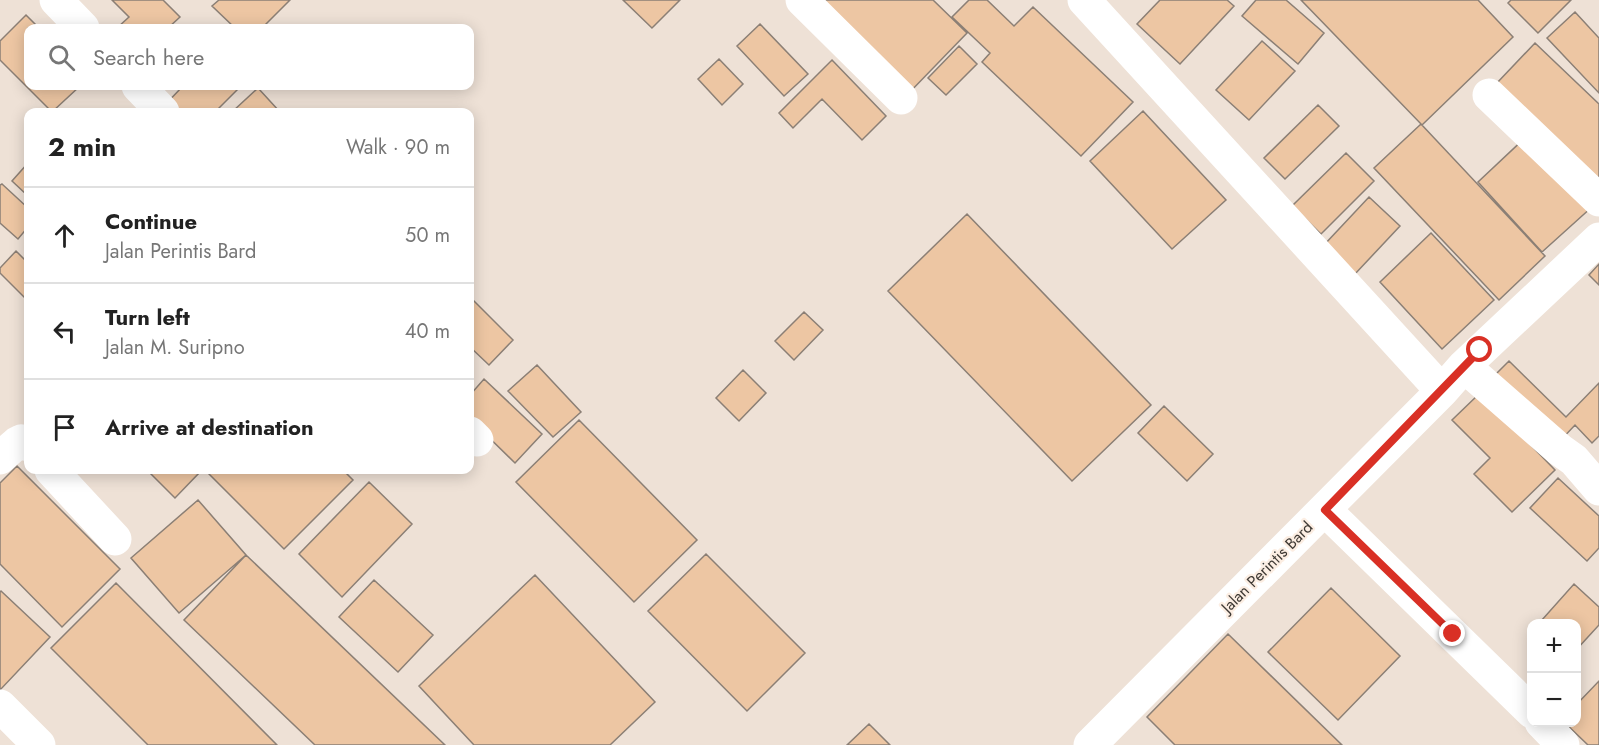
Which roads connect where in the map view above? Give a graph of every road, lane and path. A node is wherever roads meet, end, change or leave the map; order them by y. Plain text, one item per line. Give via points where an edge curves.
1 (56, 0) edge
2 (802, 0) edge
3 (1084, 0) edge
4 (79, 24) edge
5 (142, 90) edge
6 (1489, 95) dead end
7 (901, 98) dead end
8 (160, 108) edge
9 (1599, 200) edge
10 (1599, 239) edge
11 (1464, 366) junction
12 (1442, 391) junction
13 (24, 443) edge
14 (0, 458) edge
15 (55, 474) edge
16 (1599, 489) edge
17 (1325, 510) junction
18 (115, 540) dead end
19 (0, 706) edge
20 (1527, 707) edge
21 (1545, 727) edge
22 (39, 745) edge
23 (1090, 745) edge
24 (1563, 745) edge

1 - 4 street
2 - 7 street
3 - 12 street
5 - 8 street
6 - 9 street
10 - 11 street, Jalan Perintis Bard
11 - 12 street, Jalan Perintis Bard
11 - 16 street via 1574,460
12 - 17 street, Jalan Perintis Bard
13 - 14 street via 17,443
15 - 18 street
17 - 20 street
17 - 23 street, Jalan Perintis Bard
19 - 22 street
21 - 24 street

